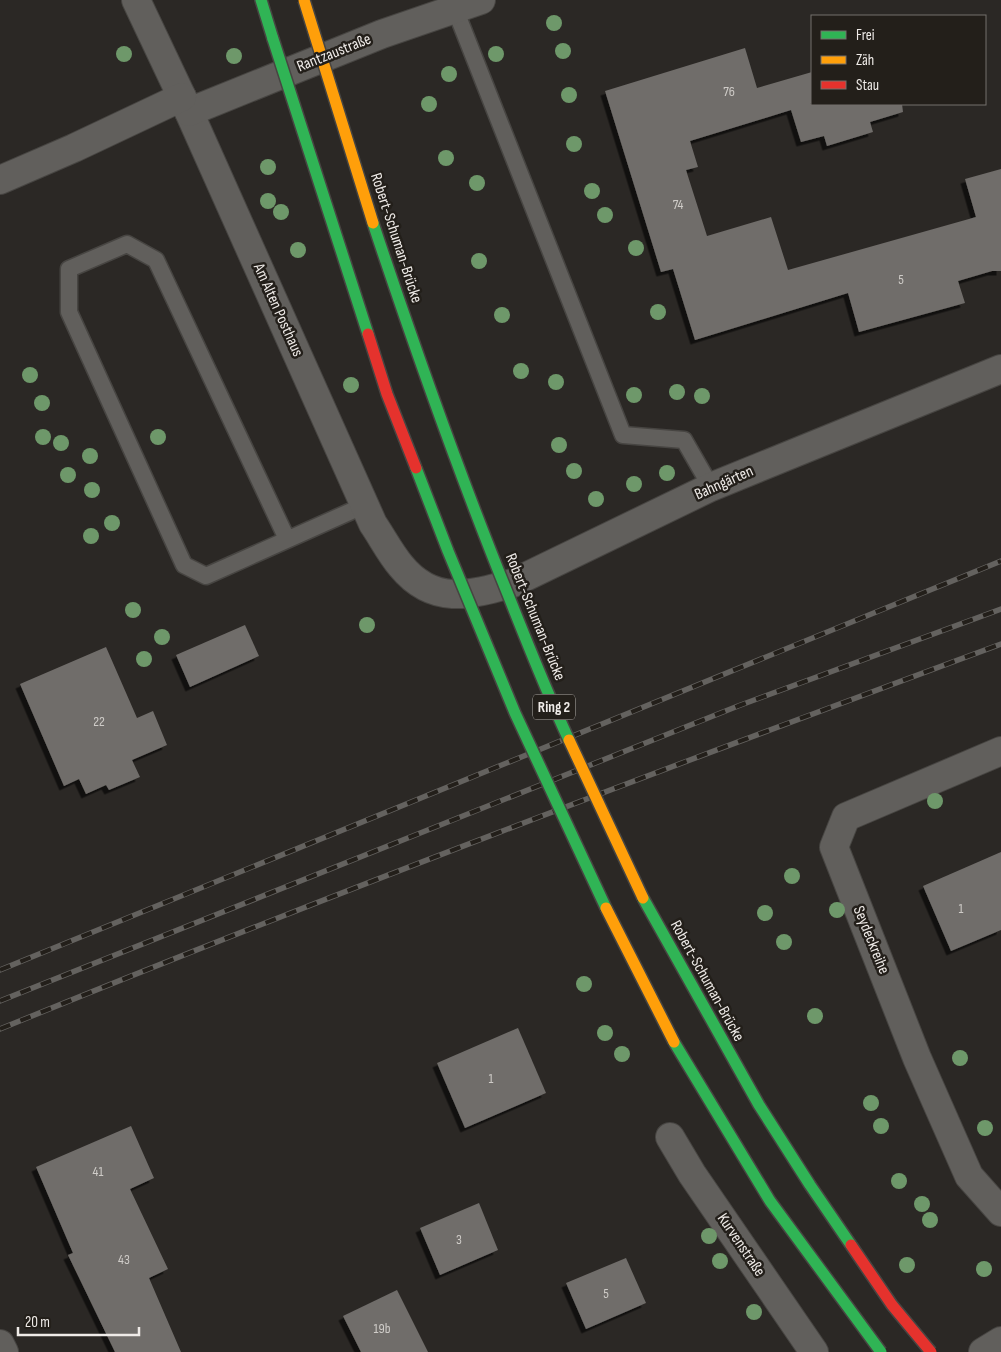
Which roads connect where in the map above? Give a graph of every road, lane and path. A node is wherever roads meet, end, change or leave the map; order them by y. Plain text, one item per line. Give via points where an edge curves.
1 (136, 0) edge
2 (261, 0) edge
3 (304, 0) edge
4 (481, 0) edge
5 (454, 9) junction
6 (186, 105) junction
7 (0, 180) edge
8 (1001, 369) edge
9 (711, 487) junction
10 (365, 505) junction
11 (288, 539) junction
12 (448, 595) joint
13 (1001, 751) edge
14 (670, 1137) dead end
15 (1000, 1214) edge
16 (1001, 1341) edge
17 (0, 1344) edge
18 (4, 1352) edge
19 (814, 1352) edge
20 (881, 1352) edge
21 (931, 1352) edge
22 (983, 1352) edge

1 - 6 street, Am Alten Posthaus
2 - 20 main road, Ring 2, bridge via 387,394 515,712 617,932 666,1028 770,1201
3 - 21 main road, Robert-Schuman-Brücke / Ring 2, bridge via 365,199 425,378 551,702 651,914 759,1105 892,1305
4 - 5 street, Rantzaustraße
5 - 6 street, Rantzaustraße
5 - 9 lane via 623,435 684,440
6 - 7 street, Rantzaustraße
6 - 10 street, Am Alten Posthaus
8 - 9 street, Bahngärten
9 - 12 street, Bahngärten via 512,583 482,592
10 - 11 lane
10 - 12 street, Am Alten Posthaus via 373,524 401,566 425,587
11 - 11 lane via 206,576 184,566 69,312 69,269 127,244 156,260
13 - 15 street, Seydeckreihe via 846,817 834,848 969,1176
14 - 19 street, Kurvenstraße
16 - 22 street
17 - 18 street

